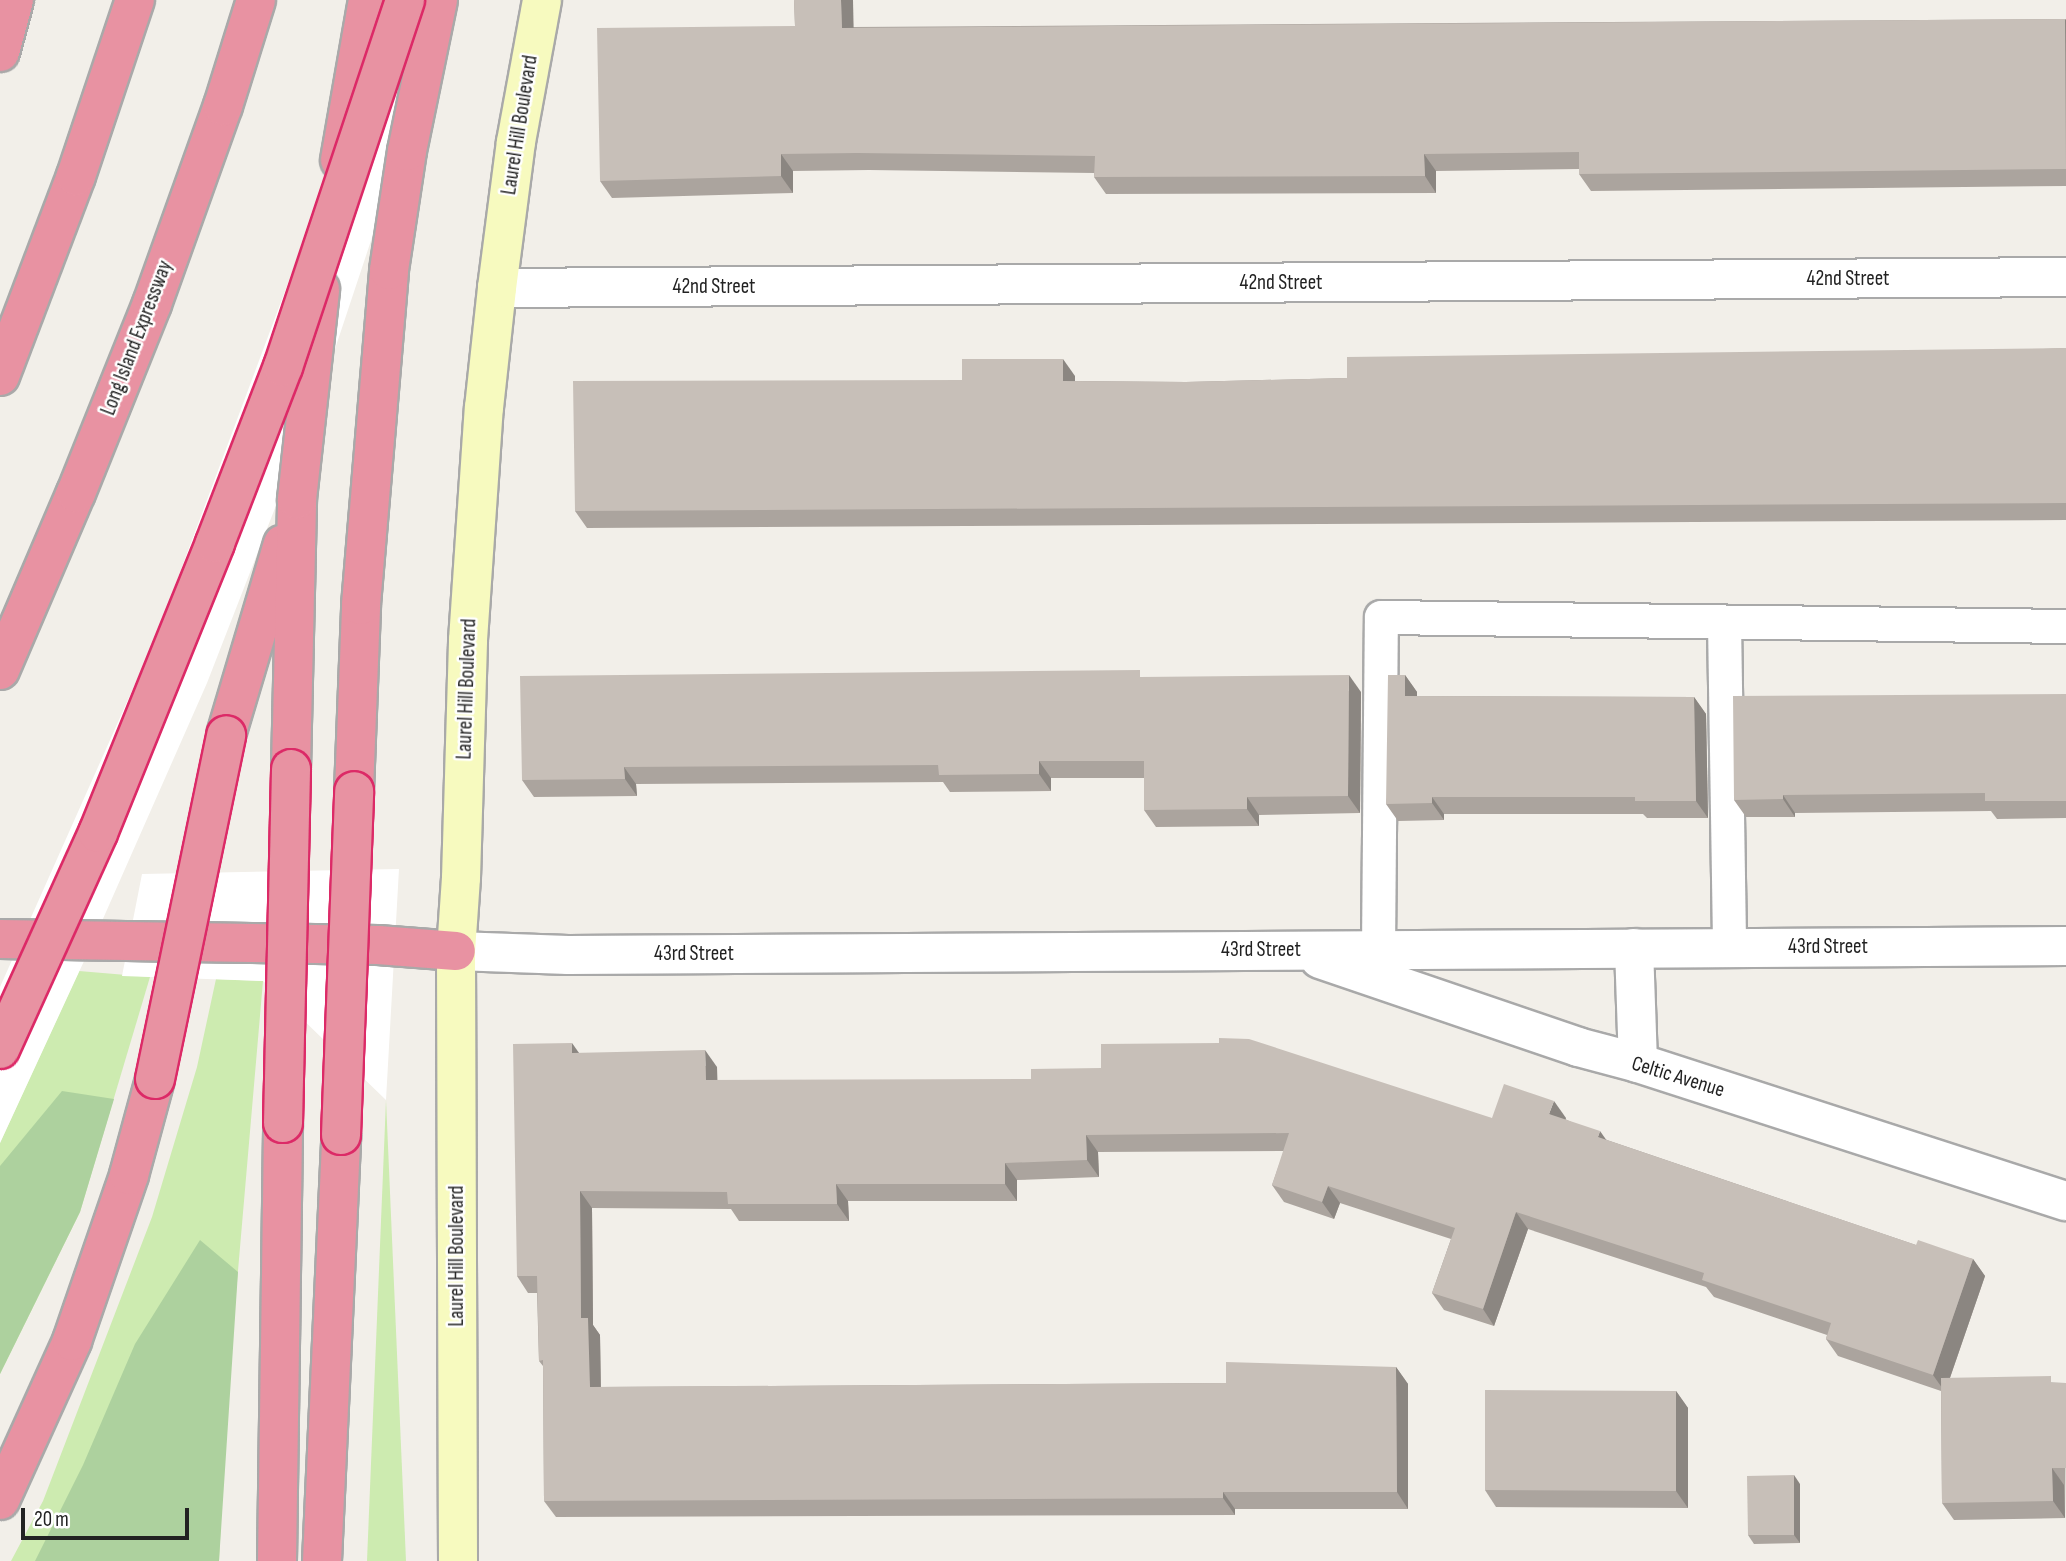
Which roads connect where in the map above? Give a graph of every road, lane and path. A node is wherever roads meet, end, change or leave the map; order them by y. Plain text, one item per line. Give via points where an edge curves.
1 (14, 0) edge
2 (135, 0) edge
3 (256, 0) edge
4 (368, 0) edge
5 (405, 0) edge
6 (438, 0) edge
7 (542, 0) edge
8 (0, 52) edge
9 (2066, 277) edge
10 (497, 288) junction
11 (0, 376) edge
12 (297, 499) junction
13 (1724, 622) junction
14 (2066, 626) edge
15 (0, 670) edge
16 (0, 939) edge
17 (2066, 946) edge
18 (1634, 948) junction
19 (1729, 948) junction
20 (1378, 949) junction
21 (1292, 950) junction
22 (456, 951) junction
23 (0, 1049) edge
24 (1638, 1063) junction
25 (2066, 1201) edge
26 (0, 1500) edge
27 (277, 1561) edge
28 (321, 1561) edge
29 (458, 1561) edge

1 - 8 highway
2 - 11 highway via 76,176
3 - 15 highway, Long Island Expressway via 152,304
4 - 12 highway via 312,342
5 - 23 highway, bridge via 283,367 98,833
6 - 28 highway, bridge via 407,151 389,270 361,605
7 - 10 main road, Laurel Hill Boulevard via 516,142
9 - 10 street, 42nd Street
10 - 22 main road, Laurel Hill Boulevard via 475,522
12 - 26 highway, bridge via 226,735 155,1079 129,1175 72,1341
12 - 27 highway, bridge
13 - 14 lane
13 - 19 lane
13 - 20 lane via 1381,617
16 - 22 highway via 378,945
17 - 19 street, 43rd Street
18 - 19 street, 43rd Street
18 - 20 street, 43rd Street
18 - 24 street
20 - 21 street, 43rd Street
21 - 22 street, 43rd Street via 568,955
21 - 24 street, Celtic Avenue
22 - 29 main road, Laurel Hill Boulevard
24 - 25 street, Celtic Avenue

